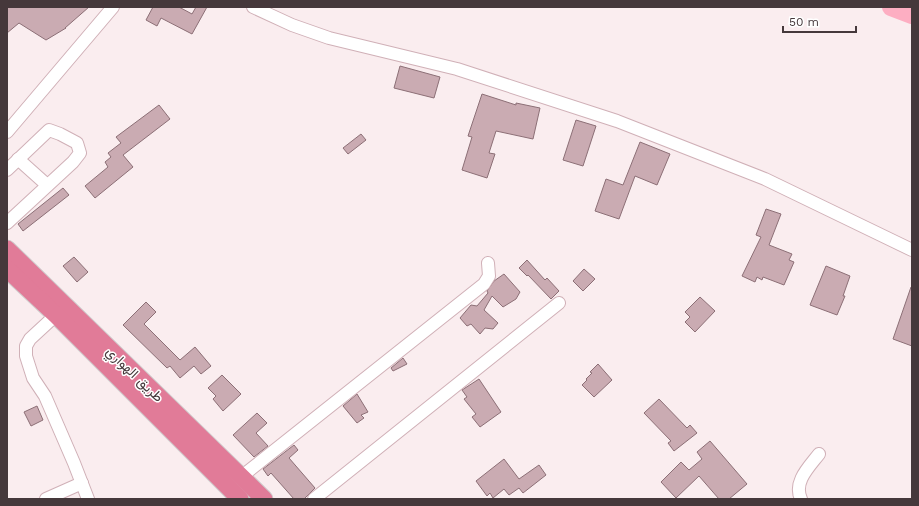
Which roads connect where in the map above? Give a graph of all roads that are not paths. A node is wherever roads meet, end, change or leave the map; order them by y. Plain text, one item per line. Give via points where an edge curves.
1 (113, 7) edge
2 (253, 7) edge
3 (7, 132) edge
4 (18, 159) junction
5 (7, 170) edge
6 (48, 185) junction
7 (7, 223) edge
8 (7, 250) edge
9 (912, 250) edge
10 (488, 263) dead end
11 (7, 269) edge
12 (559, 303) dead end
13 (56, 315) junction
14 (819, 454) dead end
15 (241, 477) junction
16 (82, 482) junction
17 (46, 499) edge
18 (88, 499) edge
19 (240, 499) edge
20 (264, 499) edge
21 (314, 499) edge
22 (801, 499) edge

1 - 3 street
2 - 9 street via 329,38 457,69 618,121 765,179
4 - 5 street
4 - 6 street
4 - 6 street via 49,130 77,143 80,153
6 - 7 street
8 - 15 highway, طريق الهواري
10 - 15 street via 489,276 484,284
11 - 13 highway, طريق الهواري
12 - 21 street
13 - 16 street via 30,338 26,346 26,356 33,378 45,396
13 - 19 highway, طريق الهواري
14 - 22 street via 801,478 798,490
15 - 20 highway, طريق الهواري
16 - 17 street
16 - 18 street

